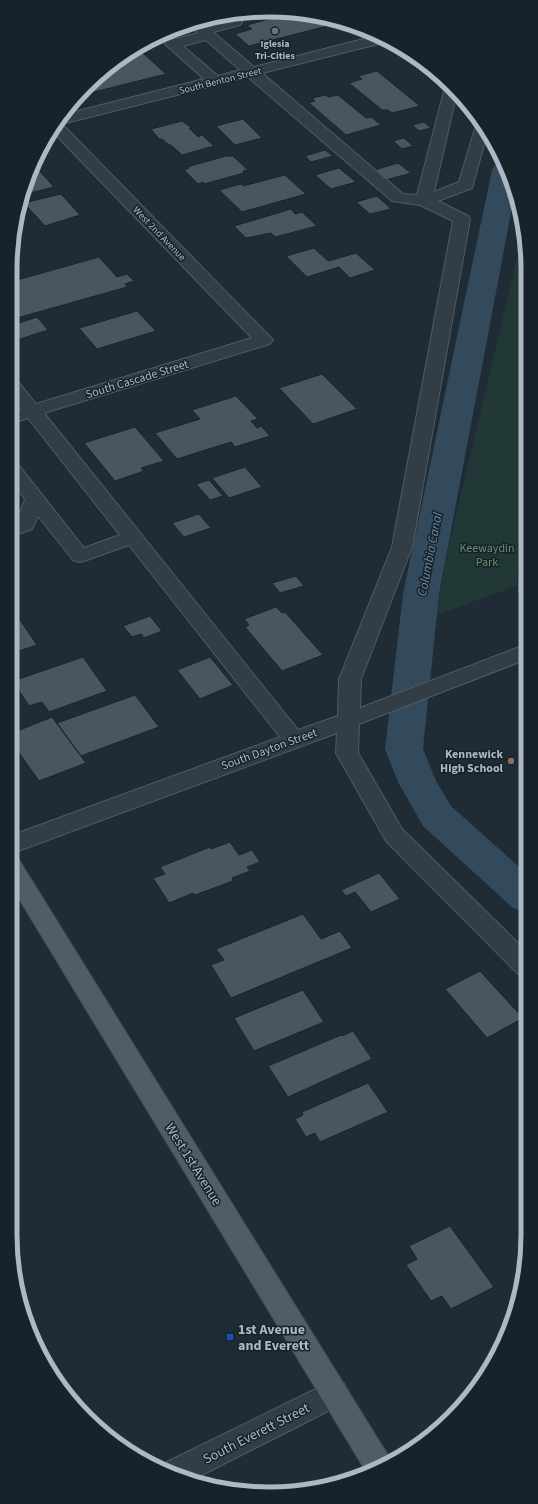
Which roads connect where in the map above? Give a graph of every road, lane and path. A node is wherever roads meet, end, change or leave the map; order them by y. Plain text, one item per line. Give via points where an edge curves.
1 (235, 19) edge
2 (203, 30) edge
3 (375, 41) edge
4 (252, 72) junction
5 (215, 81) junction
6 (449, 93) edge
7 (68, 118) edge
8 (59, 129) edge
9 (480, 131) edge
10 (424, 201) junction
11 (264, 340) joint
12 (17, 392) edge
13 (32, 411) junction
14 (17, 416) edge
15 (17, 476) edge
16 (35, 499) junction
17 (17, 528) edge
18 (133, 537) junction
19 (521, 653) edge
20 (349, 720) junction
21 (294, 740) junction
22 (17, 842) edge
23 (17, 875) edge
24 (521, 961) edge
25 (334, 1393) junction
26 (377, 1463) edge
27 (180, 1471) edge

1 - 2 street via 235,22
2 - 4 street
2 - 5 street via 172,44
3 - 4 street, South Benton Street
4 - 5 street, South Benton Street
4 - 10 street via 398,198
5 - 7 street, South Benton Street
6 - 10 street
8 - 11 street, West 2nd Avenue
9 - 10 street via 466,185
10 - 20 street via 462,219 402,547 350,679
11 - 13 street, South Cascade Street
12 - 13 street
13 - 14 street, South Cascade Street
13 - 18 street
15 - 16 street
16 - 17 street via 25,525
16 - 18 street via 80,556
18 - 21 street
19 - 20 street, South Dayton Street
20 - 21 street, South Dayton Street
20 - 24 street via 347,753 394,835
21 - 22 street, South Dayton Street
23 - 25 main road, West 1st Avenue
25 - 26 main road, West 1st Avenue
25 - 27 street, South Everett Street

